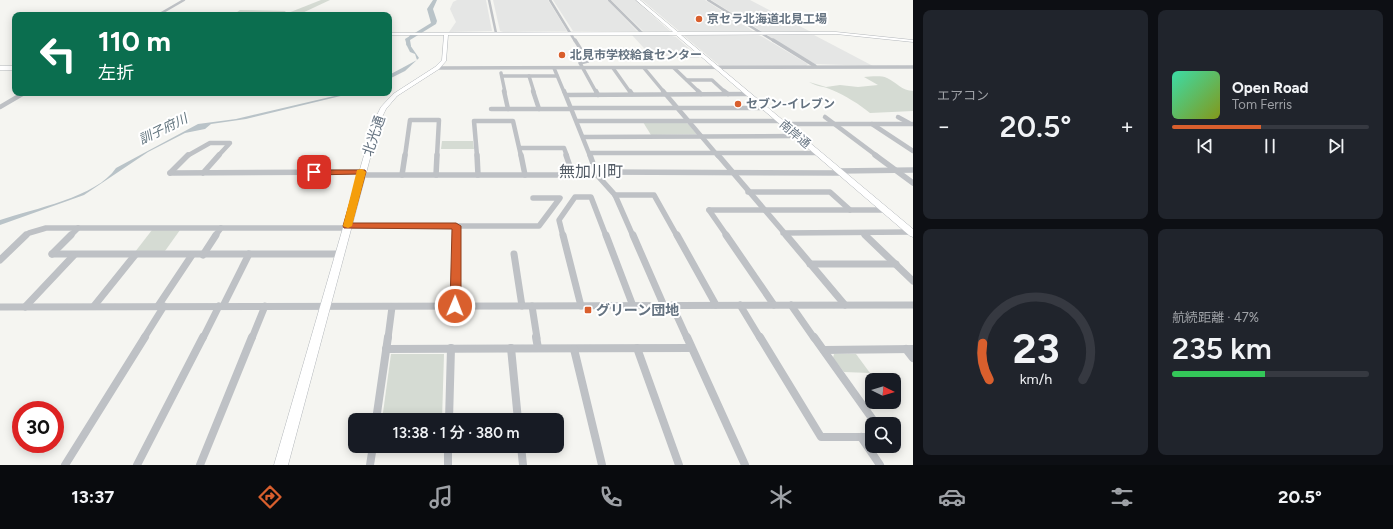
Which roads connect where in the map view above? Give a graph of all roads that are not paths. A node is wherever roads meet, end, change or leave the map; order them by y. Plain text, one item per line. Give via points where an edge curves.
1 (184, 0) edge
2 (489, 0) edge
3 (550, 0) edge
4 (608, 0) edge
5 (638, 0) edge
6 (708, 0) edge
7 (163, 12) edge
8 (496, 33) junction
9 (642, 33) junction
10 (677, 33) junction
11 (761, 33) junction
12 (392, 34) edge
13 (446, 34) junction
14 (571, 34) junction
15 (913, 41) edge
16 (816, 67) junction
17 (913, 67) edge
18 (0, 68) edge
19 (12, 68) edge
20 (437, 68) junction
21 (500, 68) junction
22 (554, 68) junction
23 (582, 68) junction
24 (613, 68) junction
25 (644, 68) junction
26 (674, 68) junction
27 (717, 68) junction
28 (502, 76) junction
29 (529, 76) junction
30 (557, 76) junction
31 (687, 80) junction
32 (632, 94) junction
33 (666, 94) junction
34 (700, 94) junction
35 (728, 94) junction
36 (748, 94) junction
37 (566, 95) junction
38 (598, 95) junction
39 (19, 96) edge
40 (0, 107) edge
41 (572, 108) junction
42 (677, 108) junction
43 (764, 108) junction
44 (491, 109) dead end
45 (508, 109) junction
46 (539, 109) junction
47 (825, 117) dead end
48 (898, 117) dead end
49 (688, 121) junction
50 (577, 122) junction
51 (781, 122) junction
52 (834, 124) junction
53 (872, 124) junction
54 (912, 125) edge
55 (798, 136) junction
56 (583, 137) junction
57 (702, 137) junction
58 (520, 148) junction
59 (913, 151) edge
60 (590, 153) junction
61 (716, 153) junction
62 (817, 153) junction
63 (896, 170) junction
64 (913, 170) edge
65 (840, 172) junction
66 (203, 173) junction
67 (362, 173) junction
68 (732, 173) junction
69 (597, 174) junction
70 (402, 175) junction
71 (436, 175) junction
72 (478, 175) junction
73 (525, 175) junction
74 (573, 175) junction
75 (913, 183) edge
76 (748, 192) junction
77 (615, 195) junction
78 (533, 198) dead end
79 (763, 210) junction
80 (850, 210) junction
81 (884, 210) junction
82 (456, 226) junction
83 (347, 227) junction
84 (78, 228) junction
85 (220, 228) junction
86 (783, 233) junction
87 (863, 233) junction
88 (912, 233) edge
89 (192, 254) junction
90 (204, 254) junction
91 (249, 254) junction
92 (339, 254) junction
93 (514, 254) dead end
94 (74, 255) junction
95 (135, 255) junction
96 (0, 260) edge
97 (810, 264) junction
98 (896, 264) junction
99 (913, 280) edge
100 (668, 305) junction
101 (716, 305) junction
102 (740, 305) junction
103 (774, 305) junction
104 (791, 305) junction
105 (845, 305) junction
106 (913, 305) edge
107 (0, 306) edge
108 (94, 306) junction
109 (161, 306) junction
110 (221, 306) junction
111 (265, 306) junction
112 (326, 306) junction
113 (455, 306) junction
114 (522, 306) junction
115 (532, 306) junction
116 (581, 306) junction
117 (633, 306) junction
118 (25, 307) junction
119 (392, 307) junction
120 (386, 348) junction
121 (451, 348) junction
122 (511, 348) junction
123 (538, 348) junction
124 (637, 348) junction
125 (691, 348) junction
126 (574, 349) junction
127 (909, 349) edge
128 (824, 350) junction
129 (913, 358) edge
130 (377, 413) edge
131 (449, 413) edge
132 (517, 413) edge
133 (871, 417) edge
134 (861, 437) junction
135 (865, 437) edge
136 (372, 453) edge
137 (448, 453) edge
138 (521, 453) edge
139 (65, 465) edge
140 (137, 465) edge
141 (200, 465) edge
142 (280, 465) edge
143 (370, 465) edge
144 (448, 465) edge
145 (522, 465) edge
146 (602, 465) edge
147 (679, 465) edge
148 (745, 465) edge
149 (880, 465) edge

1 - 7 street
2 - 8 street
3 - 14 street
4 - 9 street
5 - 10 street, 南岸通
6 - 11 street
8 - 13 street
8 - 14 street
9 - 10 street
9 - 14 street
10 - 11 street
10 - 27 street, 南岸通
11 - 15 street via 836,33
11 - 16 street
12 - 13 street
13 - 20 street via 444,60
14 - 23 street via 588,61 580,64
16 - 17 street
16 - 27 street
18 - 19 street
20 - 21 street
20 - 67 street, 北光通 via 395,95 383,108
21 - 22 street
21 - 28 street
22 - 23 street
22 - 30 street
23 - 24 street
23 - 38 street
24 - 25 street
24 - 32 street
25 - 26 street
25 - 33 street
26 - 27 street
26 - 31 street
27 - 36 street, 南岸通
28 - 29 street
28 - 45 street
29 - 30 street
29 - 46 street
30 - 37 street
31 - 34 street
31 - 35 street via 712,80
32 - 33 street
32 - 38 street
33 - 34 street
33 - 42 street
34 - 35 street
35 - 36 street
36 - 43 street, 南岸通
37 - 38 street
37 - 41 street
39 - 40 street
41 - 42 street
41 - 46 street
41 - 50 street
42 - 43 street
42 - 49 street
43 - 51 street, 南岸通
44 - 45 street
45 - 46 street
47 - 52 street
48 - 54 street
49 - 50 street
49 - 51 street
49 - 57 street
50 - 56 street
51 - 52 street
51 - 55 street, 南岸通
52 - 53 street
52 - 63 street
53 - 54 street
53 - 59 street
55 - 57 street
55 - 62 street, 南岸通
56 - 57 street
56 - 60 street
57 - 61 street
58 - 72 street via 513,121 474,121
58 - 73 street
58 - 74 street via 564,148
60 - 61 street
60 - 69 street
61 - 62 street
61 - 68 street
62 - 65 street, 南岸通
63 - 64 street
63 - 65 street
63 - 75 street
65 - 68 street
65 - 81 street, 南岸通
66 - 66 street via 212,163 230,143 210,143 189,154 170,173
66 - 67 street
67 - 70 street
67 - 83 street, 北光通
68 - 69 street
68 - 76 street
69 - 74 street
69 - 77 street
70 - 71 street
70 - 71 street via 410,120 439,120
71 - 72 street
72 - 73 street
73 - 74 street
76 - 79 street
76 - 80 street via 830,192
77 - 100 street
77 - 101 street via 654,195
78 - 82 street via 560,198 539,226
79 - 80 street
79 - 86 street
79 - 103 street via 708,210
80 - 81 street
81 - 88 street, 南岸通
82 - 83 street
82 - 113 street
83 - 85 street
83 - 92 street, 北光通
84 - 85 street
84 - 94 street via 52,254
84 - 96 street via 46,228 29,233
85 - 90 street
86 - 87 street
86 - 97 street
87 - 88 street
87 - 98 street
89 - 90 street
89 - 95 street
89 - 109 street
90 - 91 street
91 - 92 street
91 - 110 street
92 - 112 street, 北光通
93 - 114 street
94 - 95 street
94 - 118 street
95 - 108 street
97 - 98 street
97 - 105 street
98 - 99 street
100 - 101 street
100 - 117 street
100 - 125 street
101 - 102 street
102 - 103 street
102 - 134 street via 821,437
103 - 104 street
104 - 105 street
104 - 128 street
105 - 106 street
107 - 118 street
108 - 109 street
108 - 118 street
109 - 110 street
109 - 139 street
110 - 111 street
110 - 140 street
111 - 112 street
111 - 141 street
112 - 119 street
112 - 142 street, 北光通
113 - 114 street
113 - 119 street
114 - 115 street
115 - 116 street
115 - 123 street
116 - 117 street
116 - 117 street via 559,220 575,197 591,197
119 - 120 street
120 - 121 street
120 - 130 street
121 - 122 street
121 - 131 street
122 - 123 street
122 - 132 street
123 - 126 street
124 - 125 street
124 - 126 street
124 - 147 street
125 - 148 street
126 - 146 street
127 - 128 street
127 - 129 street
128 - 133 street
134 - 135 street
134 - 149 street
136 - 143 street
137 - 144 street
138 - 145 street

